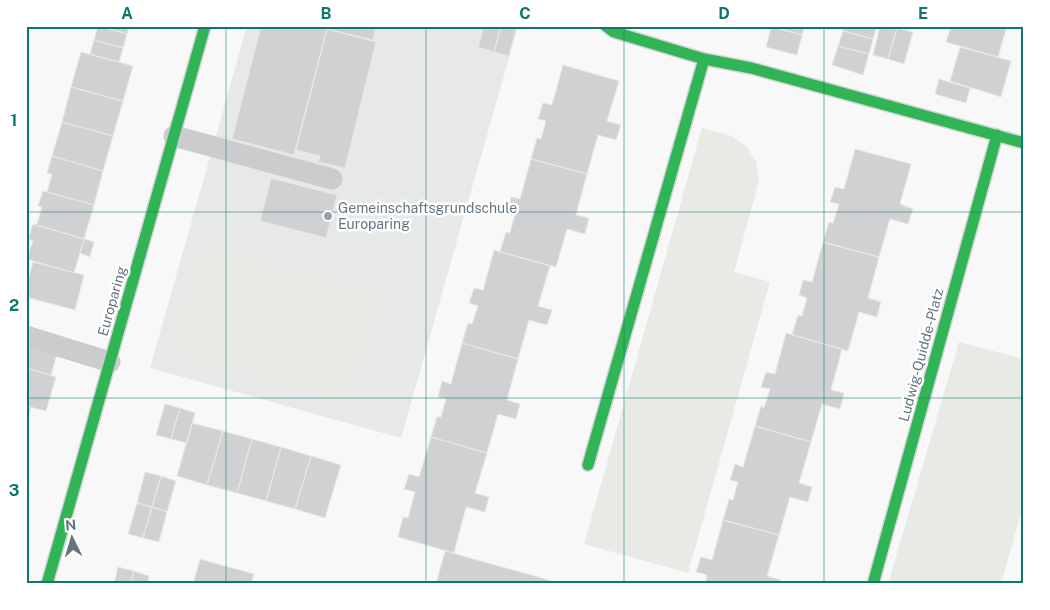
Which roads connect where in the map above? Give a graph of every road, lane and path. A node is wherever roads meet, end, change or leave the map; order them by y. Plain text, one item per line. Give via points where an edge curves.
1 (205, 26) edge
2 (606, 26) edge
3 (704, 59) junction
4 (998, 135) junction
5 (174, 136) junction
6 (1024, 143) edge
7 (332, 180) dead end
8 (26, 336) edge
9 (110, 362) junction
10 (588, 465) dead end
11 (47, 584) edge
12 (873, 584) edge

1 - 5 street, Europaring
2 - 3 street via 614,32
3 - 4 street via 751,68
3 - 10 street
4 - 6 street
4 - 12 street, Ludwig-Quidde-Platz
5 - 7 lane
5 - 9 street, Europaring
8 - 9 lane
9 - 11 street, Europaring

